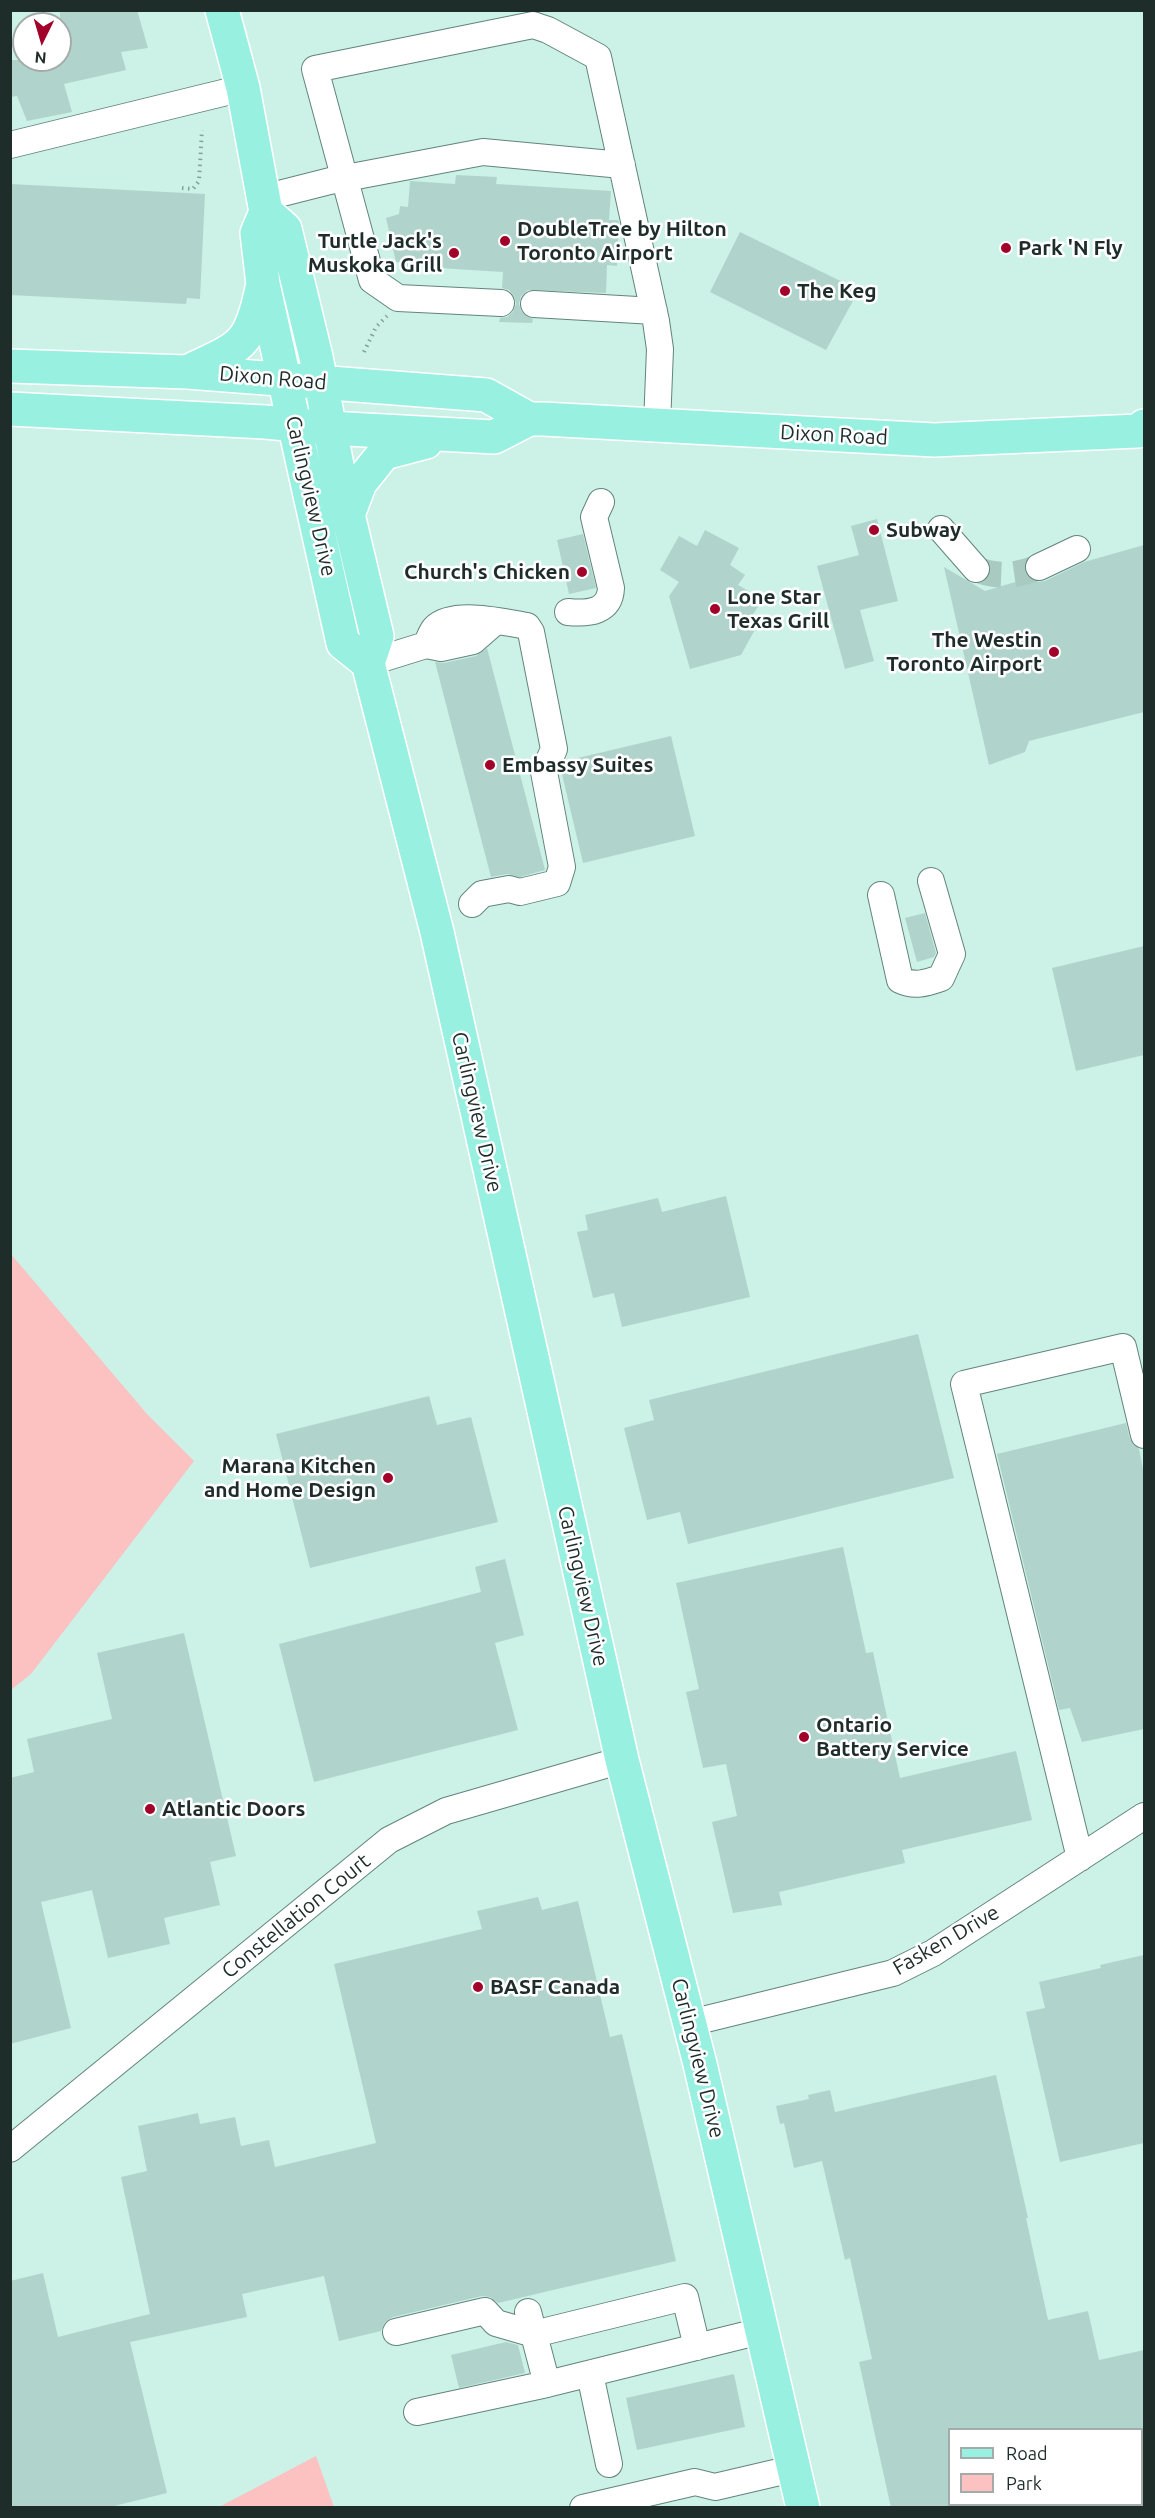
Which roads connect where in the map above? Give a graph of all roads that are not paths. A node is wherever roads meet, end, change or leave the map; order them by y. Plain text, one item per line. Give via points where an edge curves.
1 (222, 10) edge
2 (243, 88) junction
3 (10, 145) edge
4 (622, 165) junction
5 (345, 179) junction
6 (264, 205) junction
7 (263, 284) junction
8 (501, 303) dead end
9 (534, 304) dead end
10 (654, 311) junction
11 (10, 366) edge
12 (187, 372) junction
13 (285, 380) junction
14 (320, 382) junction
15 (10, 409) edge
16 (529, 419) junction
17 (295, 425) junction
18 (657, 425) junction
19 (329, 428) junction
20 (1142, 430) edge
21 (455, 436) junction
22 (601, 502) dead end
23 (348, 515) junction
24 (941, 529) dead end
25 (1077, 549) dead end
26 (1039, 567) tunnel mouth
27 (976, 569) tunnel mouth
28 (568, 612) dead end
29 (369, 663) junction
30 (931, 880) dead end
31 (881, 895) dead end
32 (432, 913) junction
33 (1144, 1435) edge
34 (622, 1760) junction
35 (1144, 1816) edge
36 (1080, 1858) junction
37 (690, 2023) junction
38 (10, 2149) edge
39 (531, 2323) junction
40 (761, 2331) junction
41 (396, 2332) dead end
42 (697, 2347) junction
43 (590, 2373) junction
44 (547, 2384) junction
45 (417, 2412) dead end
46 (609, 2464) dead end
47 (792, 2469) junction
48 (717, 2497) edge
49 (583, 2508) edge
50 (803, 2508) edge

1 - 2 main road, Carlingview Drive
2 - 3 street
2 - 6 main road, Carlingview Drive
4 - 5 street via 483,152
4 - 5 street via 598,57 533,26 315,69
4 - 10 street
5 - 6 street
5 - 8 street via 372,280 398,298
6 - 7 main road, Carlingview Drive via 257,232
6 - 14 main road, Carlingview Drive via 285,229
7 - 12 main road via 252,329 236,347
7 - 13 main road, Carlingview Drive
9 - 10 street
10 - 18 street via 660,349
11 - 12 main road, Dixon Road
12 - 13 main road, Dixon Road
13 - 14 main road, Dixon Road
13 - 17 main road, Carlingview Drive
14 - 16 main road, Dixon Road via 486,395
14 - 19 main road, Carlingview Drive
15 - 17 main road, Dixon Road
16 - 18 main road, Dixon Road
16 - 21 main road, Dixon Road via 494,437
17 - 19 main road, Dixon Road
17 - 29 main road, Carlingview Drive via 343,643
18 - 20 main road, Dixon Road via 934,440
19 - 21 main road, Dixon Road
19 - 23 main road, Carlingview Drive
21 - 23 main road via 384,453 360,483
22 - 28 street via 594,516 611,588 610,599 592,611
23 - 29 main road, Carlingview Drive via 377,636
24 - 27 street
25 - 26 street
29 - 32 main road, Carlingview Drive
29 - 32 street via 426,645 441,648 473,641 496,621 527,626 531,632 554,749 544,772 562,867 557,883 520,892 510,901
30 - 31 street via 952,954 941,978 925,983 911,985 900,981
32 - 34 main road, Carlingview Drive
33 - 36 street via 1123,1347 964,1384
34 - 37 main road, Carlingview Drive
34 - 38 street, Constellation Court via 446,1811 389,1840
35 - 36 street, Fasken Drive
36 - 37 street, Fasken Drive via 933,1953 893,1973
37 - 40 main road, Carlingview Drive
39 - 41 street via 496,2323 485,2311
39 - 42 street via 685,2297
39 - 44 street
40 - 42 street
40 - 47 main road, Carlingview Drive
42 - 43 street
43 - 44 street
43 - 46 street
44 - 45 street
47 - 48 street
47 - 50 main road, Carlingview Drive
48 - 49 street via 695,2482

